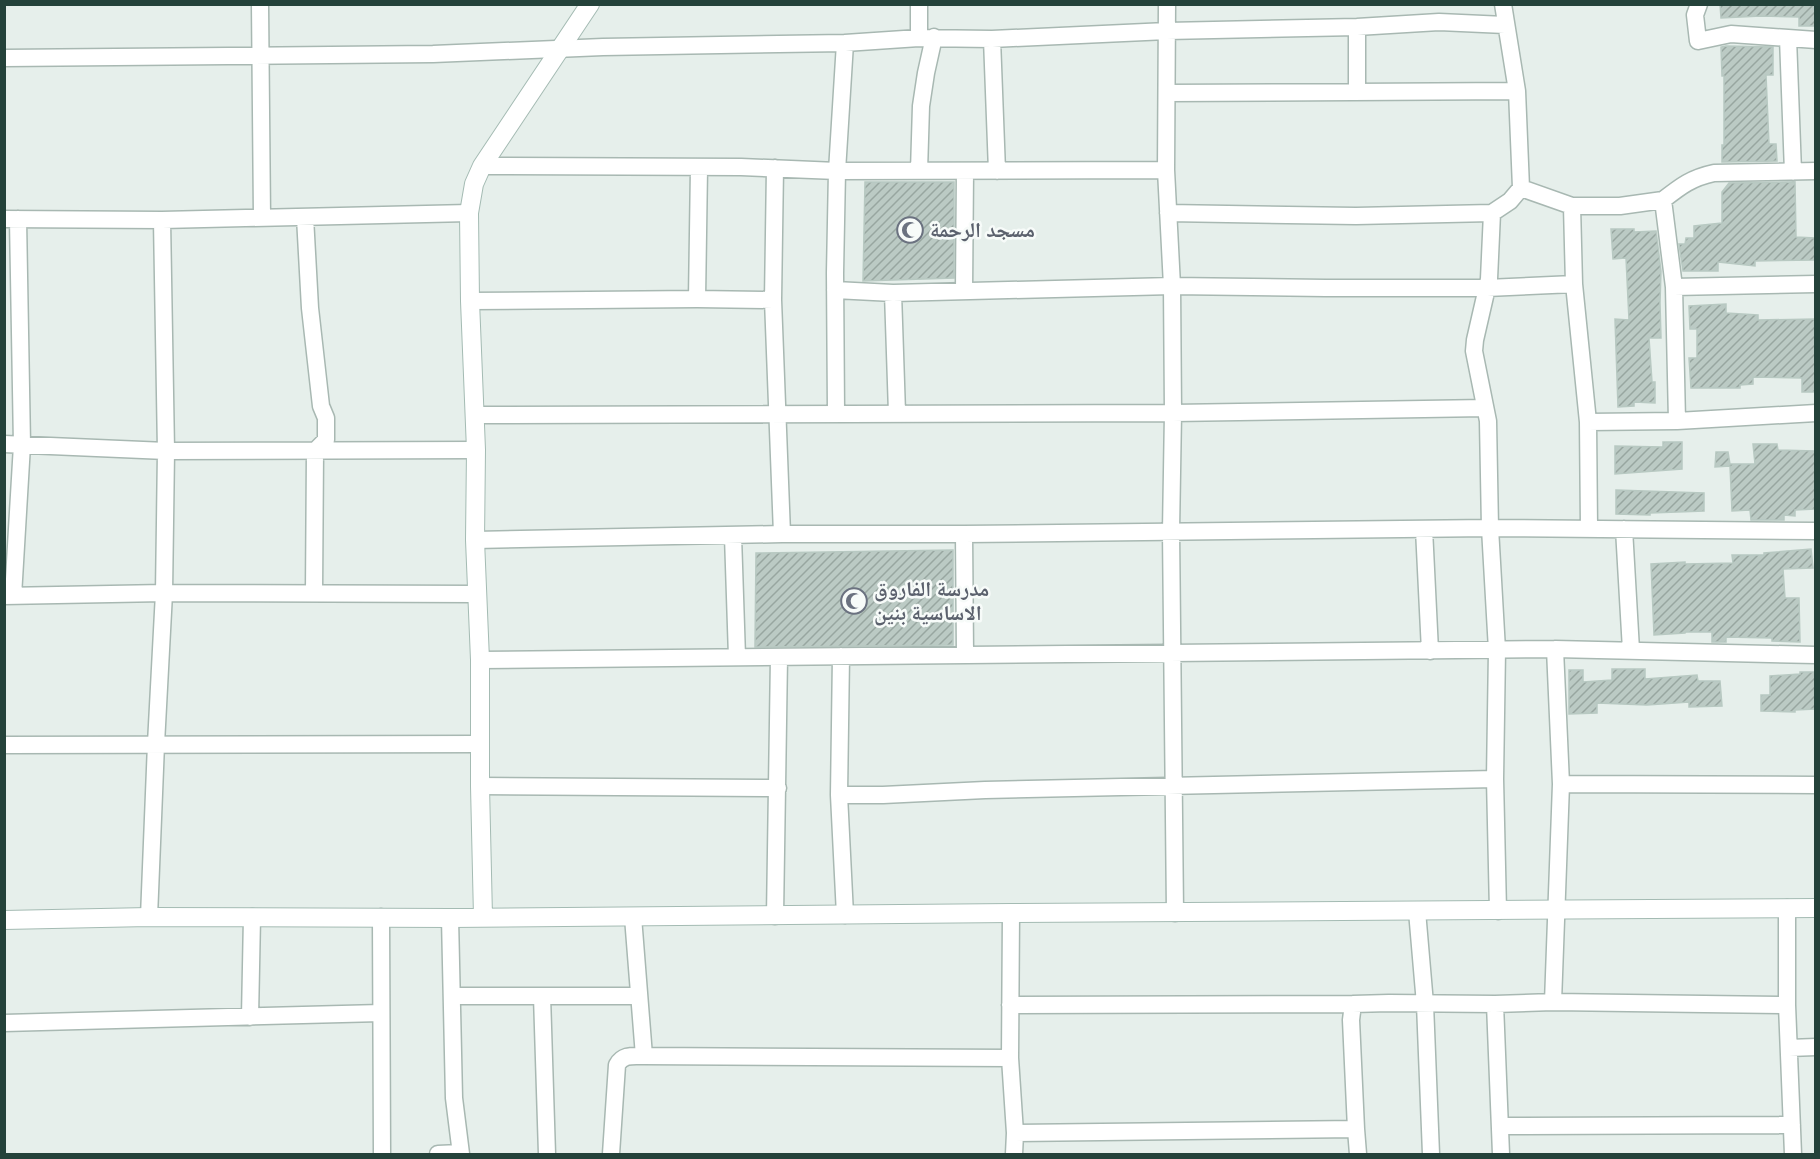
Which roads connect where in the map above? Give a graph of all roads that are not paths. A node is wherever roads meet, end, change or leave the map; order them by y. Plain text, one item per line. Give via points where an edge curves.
1 (260, 4) edge
2 (590, 4) edge
3 (919, 4) edge
4 (1167, 4) edge
5 (1503, 4) edge
6 (1699, 4) edge
7 (1505, 25) junction
8 (1357, 27) junction
9 (1167, 31) junction
10 (927, 38) junction
11 (1788, 38) junction
12 (992, 39) junction
13 (1815, 40) edge
14 (845, 43) junction
15 (559, 50) junction
16 (260, 56) junction
17 (4, 58) edge
18 (1357, 92) junction
19 (1517, 92) junction
20 (1167, 93) junction
21 (482, 166) junction
22 (699, 168) junction
23 (775, 168) junction
24 (1166, 170) junction
25 (837, 171) junction
26 (919, 171) junction
27 (964, 171) junction
28 (998, 171) junction
29 (1815, 171) edge
30 (1793, 172) junction
31 (1521, 188) junction
32 (1663, 200) junction
33 (1572, 207) junction
34 (470, 213) junction
35 (1168, 213) junction
36 (1492, 213) junction
37 (305, 217) junction
38 (262, 218) junction
39 (11, 219) edge
40 (162, 220) junction
41 (1574, 284) junction
42 (1815, 284) edge
43 (1172, 286) junction
44 (1674, 287) junction
45 (1487, 288) junction
46 (835, 290) junction
47 (964, 291) junction
48 (893, 293) junction
49 (698, 299) junction
50 (773, 300) junction
51 (470, 301) junction
52 (1485, 408) junction
53 (777, 413) junction
54 (836, 413) junction
55 (897, 413) junction
56 (1173, 413) junction
57 (1815, 413) edge
58 (475, 415) junction
59 (1677, 421) junction
60 (1588, 422) junction
61 (4, 444) edge
62 (22, 445) junction
63 (476, 450) junction
64 (166, 451) junction
65 (315, 452) junction
66 (1490, 528) junction
67 (1589, 528) junction
68 (1424, 529) junction
69 (1624, 529) junction
70 (1171, 531) junction
71 (1815, 531) edge
72 (782, 534) junction
73 (964, 534) junction
74 (733, 536) junction
75 (475, 540) junction
76 (164, 593) junction
77 (314, 593) junction
78 (477, 594) junction
79 (9, 596) edge
80 (1555, 649) junction
81 (1497, 650) junction
82 (1631, 650) junction
83 (1430, 651) junction
84 (1171, 652) junction
85 (965, 655) junction
86 (1815, 655) edge
87 (842, 656) junction
88 (737, 657) junction
89 (779, 657) junction
90 (480, 660) junction
91 (156, 744) junction
92 (480, 744) junction
93 (4, 745) edge
94 (1495, 779) junction
95 (1561, 784) junction
96 (1815, 785) edge
97 (480, 786) junction
98 (1174, 786) junction
99 (778, 788) junction
100 (840, 795) junction
101 (1787, 908) junction
102 (1815, 908) edge
103 (1557, 909) junction
104 (1417, 911) junction
105 (1497, 911) junction
106 (1011, 912) junction
107 (1175, 913) junction
108 (845, 915) junction
109 (252, 916) junction
110 (775, 916) junction
111 (149, 917) junction
112 (381, 917) junction
113 (483, 917) junction
114 (633, 917) junction
115 (450, 918) junction
116 (4, 920) edge
117 (452, 996) junction
118 (542, 996) junction
119 (639, 996) junction
120 (1554, 1002) junction
121 (1353, 1004) junction
122 (1425, 1004) junction
123 (1011, 1005) junction
124 (1496, 1005) junction
125 (1787, 1005) junction
126 (381, 1013) junction
127 (250, 1017) junction
128 (4, 1023) edge
129 (1815, 1047) edge
130 (1789, 1048) junction
131 (644, 1056) junction
132 (1011, 1058) junction
133 (1792, 1125) junction
134 (1500, 1126) junction
135 (1356, 1129) junction
136 (1015, 1133) junction
137 (460, 1154) edge
138 (382, 1155) edge
139 (438, 1155) edge
140 (547, 1155) edge
141 (611, 1155) edge
142 (1014, 1155) edge
143 (1358, 1155) edge
144 (1431, 1155) edge
145 (1501, 1155) edge
146 (1793, 1155) edge

1 - 16 street
2 - 15 street
3 - 10 street
4 - 9 street
5 - 7 street
6 - 11 street via 1695,15 1698,41 1731,34
7 - 8 street via 1439,22
7 - 19 street
8 - 9 street
8 - 18 street
9 - 12 street
9 - 20 street
10 - 12 street
10 - 14 street
10 - 26 street
11 - 13 street
11 - 30 street
12 - 28 street
14 - 15 street
14 - 25 street
15 - 16 street
15 - 21 street
16 - 17 street
16 - 38 street
18 - 19 street
18 - 20 street
19 - 31 street
20 - 24 street
21 - 22 street
21 - 34 street via 474,184
22 - 23 street
22 - 49 street
23 - 25 street
23 - 50 street
24 - 28 street
24 - 35 street
25 - 26 street
25 - 46 street
26 - 27 street
27 - 28 street
27 - 47 street
29 - 30 street
30 - 32 street via 1700,176 1688,180
31 - 33 street
31 - 36 street
32 - 33 street
32 - 44 street
33 - 41 street
34 - 37 street
34 - 51 street
35 - 36 street
35 - 43 street
36 - 45 street
37 - 38 street
37 - 65 street via 310,308 321,406 326,418 326,440
38 - 40 street
39 - 40 street
39 - 62 street
40 - 64 street
41 - 45 street
41 - 60 street
42 - 44 street
43 - 45 street
43 - 47 street
43 - 56 street
44 - 59 street
45 - 52 street via 1474,351
46 - 48 street
46 - 54 street
47 - 48 street
48 - 55 street
49 - 50 street
49 - 51 street
50 - 53 street
51 - 58 street
52 - 56 street
52 - 66 street
53 - 54 street
53 - 58 street
53 - 72 street
54 - 55 street
55 - 56 street
56 - 70 street
57 - 59 street
58 - 63 street
59 - 60 street
60 - 67 street
61 - 62 street
62 - 64 street
62 - 79 street
63 - 65 street
63 - 75 street
64 - 65 street
64 - 76 street
65 - 77 street
66 - 67 street
66 - 68 street
66 - 81 street
67 - 69 street
68 - 70 street
68 - 83 street
69 - 71 street
69 - 82 street
70 - 73 street
70 - 84 street
72 - 73 street
72 - 74 street
73 - 85 street
74 - 75 street
74 - 88 street
75 - 78 street
76 - 77 street
76 - 79 street
76 - 91 street
77 - 78 street
78 - 90 street
80 - 81 street
80 - 82 street
80 - 95 street
81 - 83 street
81 - 94 street
82 - 86 street
83 - 84 street
84 - 85 street
84 - 98 street
85 - 87 street
87 - 89 street
87 - 100 street
88 - 89 street
88 - 90 street
89 - 99 street
90 - 92 street
91 - 92 street
91 - 93 street
91 - 111 street
92 - 97 street
94 - 98 street
94 - 105 street
95 - 96 street
95 - 103 street
97 - 99 street
97 - 113 street
98 - 100 street
98 - 107 street
99 - 110 street
100 - 108 street
101 - 102 street
101 - 103 street
101 - 125 street
103 - 105 street
103 - 120 street
104 - 105 street
104 - 107 street
104 - 122 street
106 - 107 street
106 - 108 street
106 - 123 street
108 - 110 street
109 - 111 street
109 - 112 street
109 - 127 street
110 - 114 street
111 - 116 street
112 - 115 street
112 - 126 street
113 - 114 street
113 - 115 street
114 - 119 street
115 - 117 street
117 - 118 street
117 - 137 street via 454,1098
118 - 119 street
118 - 140 street
119 - 131 street
120 - 124 street
120 - 125 street
121 - 122 street
121 - 123 street
121 - 135 street
122 - 124 street
122 - 144 street
123 - 132 street
124 - 134 street
125 - 130 street
126 - 127 street
126 - 138 street
127 - 128 street
129 - 130 street
130 - 133 street
131 - 132 street
131 - 141 street via 625,1056 617,1065
132 - 136 street
133 - 134 street
133 - 146 street
134 - 145 street
135 - 136 street
135 - 143 street
136 - 142 street
137 - 139 street

